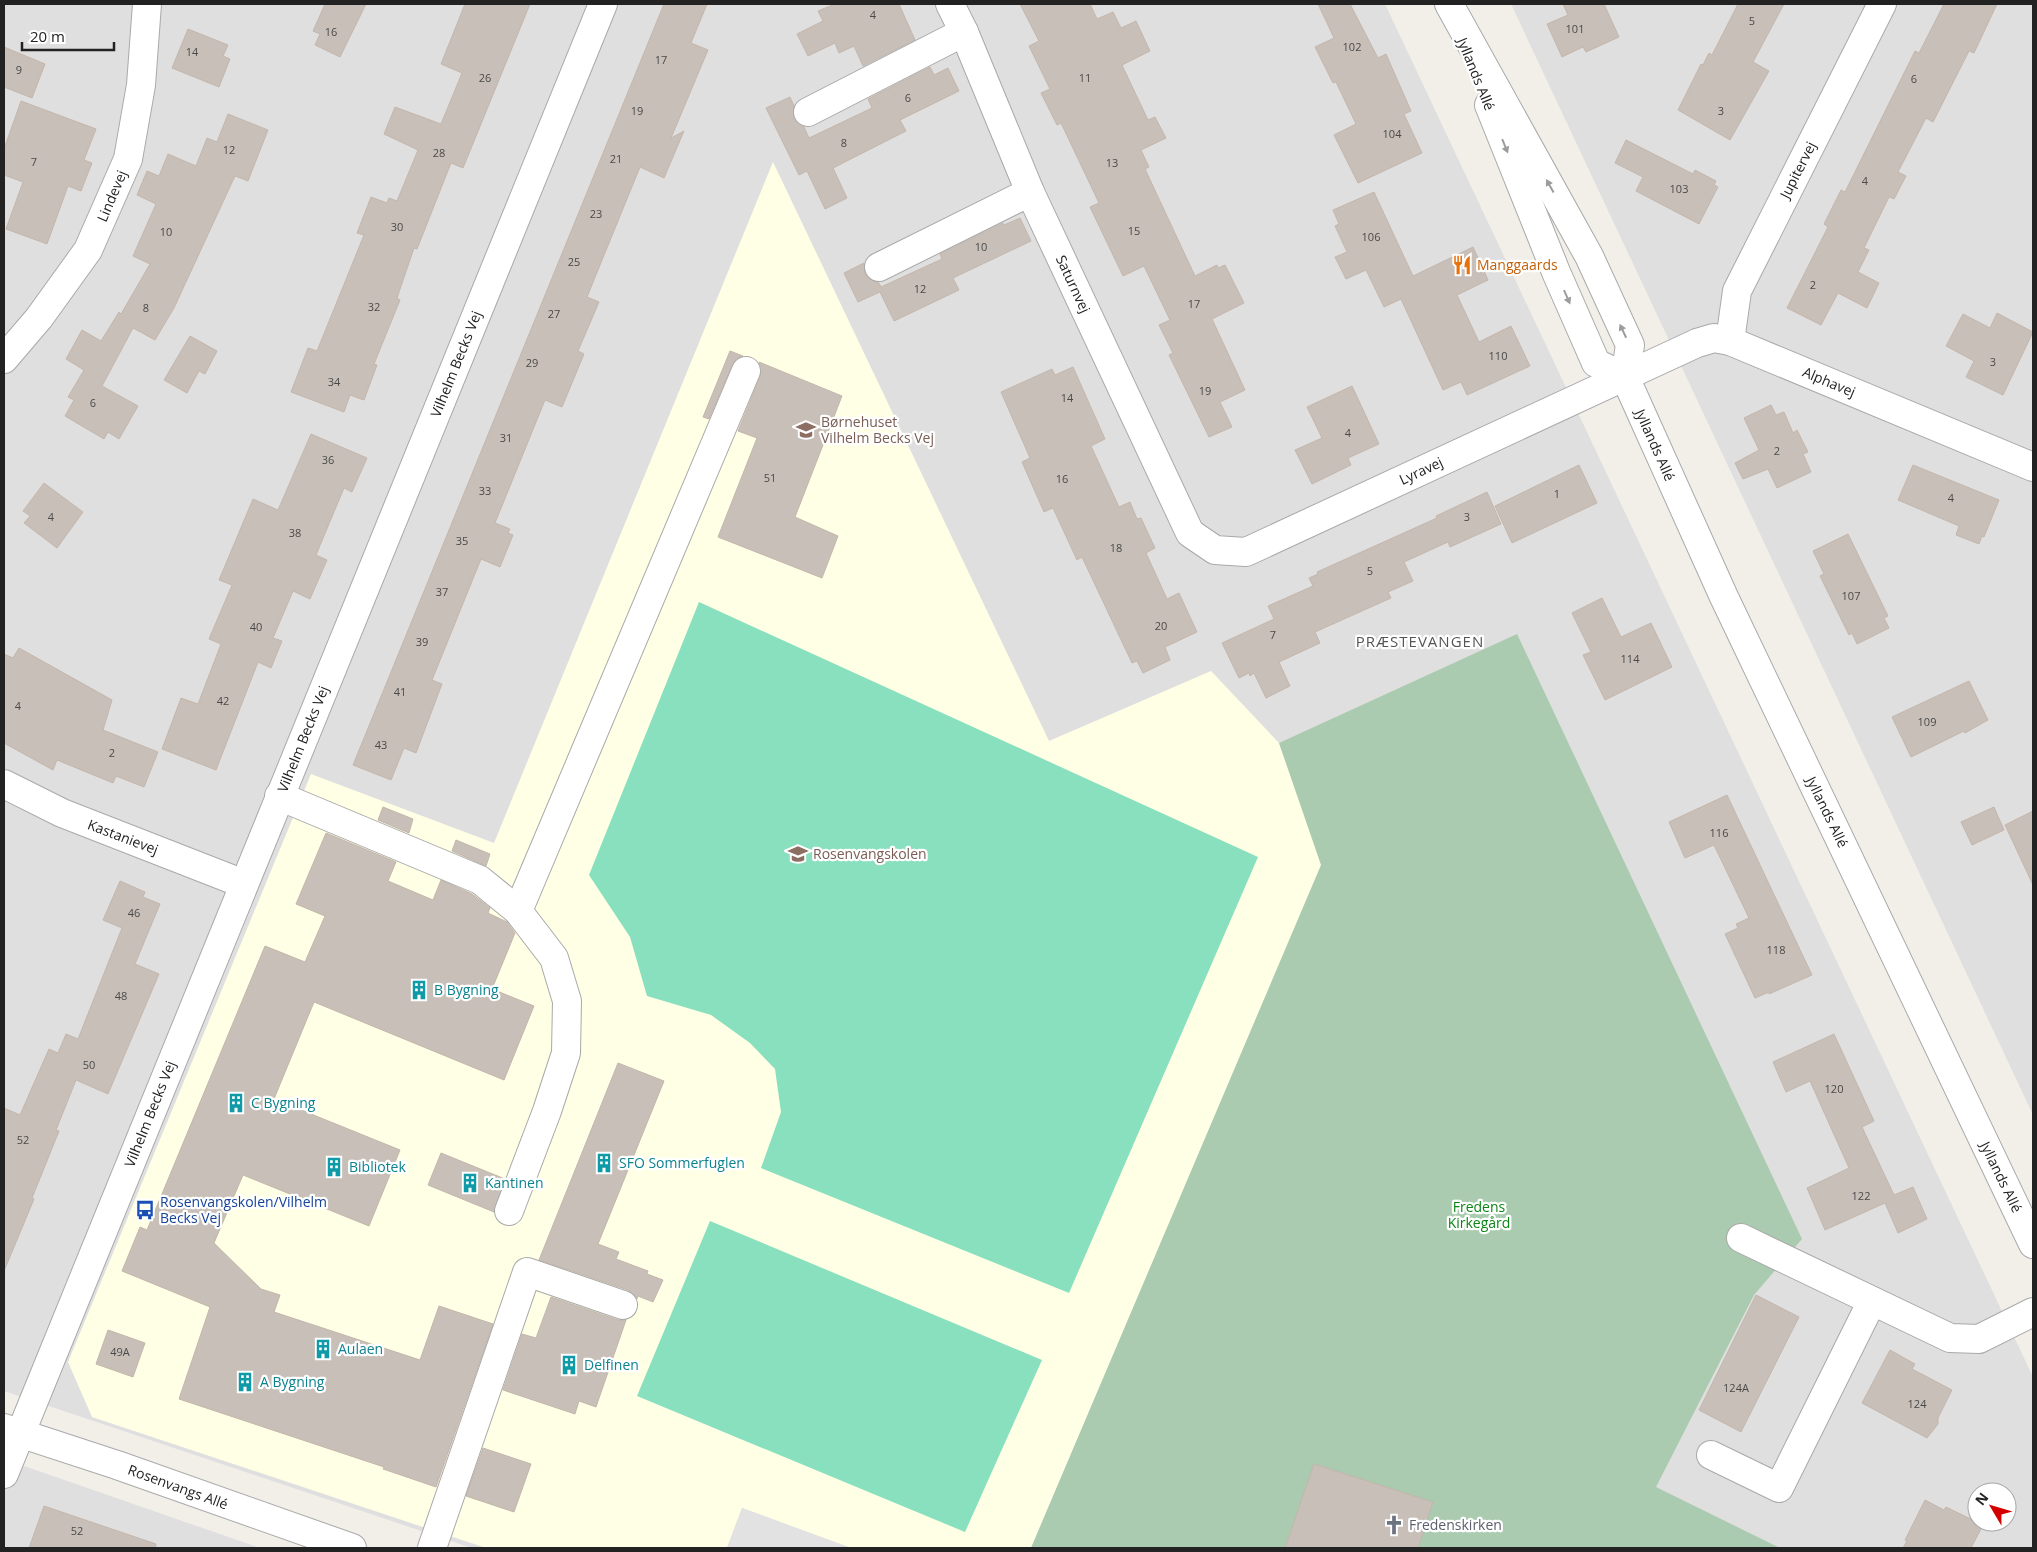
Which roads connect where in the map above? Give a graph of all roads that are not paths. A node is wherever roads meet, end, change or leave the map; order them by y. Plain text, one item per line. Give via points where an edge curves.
1 (147, 4) edge
2 (603, 4) edge
3 (950, 4) edge
4 (1448, 4) edge
5 (1882, 4) edge
6 (964, 32) junction
7 (808, 112) dead end
8 (1030, 192) junction
9 (880, 267) dead end
10 (1730, 340) junction
11 (4, 359) edge
12 (746, 371) dead end
13 (1625, 378) junction
14 (2033, 467) edge
15 (1215, 550) joint
16 (4, 784) edge
17 (279, 796) junction
18 (244, 884) junction
19 (518, 911) junction
20 (509, 1211) dead end
21 (1741, 1238) dead end
22 (2033, 1244) edge
23 (1872, 1301) junction
24 (623, 1305) dead end
25 (2033, 1312) edge
26 (12, 1431) edge
27 (1711, 1455) dead end
28 (4, 1474) edge
29 (352, 1548) edge
30 (432, 1548) edge

1 - 11 street, Lindevej via 141,85 128,159 88,250 39,318
2 - 17 street, Vilhelm Becks Vej
3 - 6 street, Saturnvej
13 -> 4 street, Jyllands Allé via 1630,345 1589,256
4 -> 13 street, Jyllands Allé via 1596,363
5 - 10 street, Jupitervej via 1737,291
6 - 7 street
6 - 8 street, Saturnvej
8 - 9 street
8 - 15 street, Saturnvej via 1190,533
10 - 13 street, Alphavej via 1714,338 1697,343
10 - 14 street, Alphavej
12 - 19 street
13 - 15 street, Lyravej via 1246,552
13 - 22 street, Jyllands Allé via 1724,597
16 - 18 street, Kastanievej via 62,813
17 - 18 street, Vilhelm Becks Vej
17 - 19 street via 480,880
18 - 26 street, Vilhelm Becks Vej
19 - 20 street via 554,958 567,1001 566,1053
21 - 23 street
23 - 25 street via 1950,1338 1979,1339
23 - 27 street via 1780,1488
24 - 30 street via 527,1272
26 - 28 street, Vilhelm Becks Vej
26 - 29 street, Rosenvangs Allé

